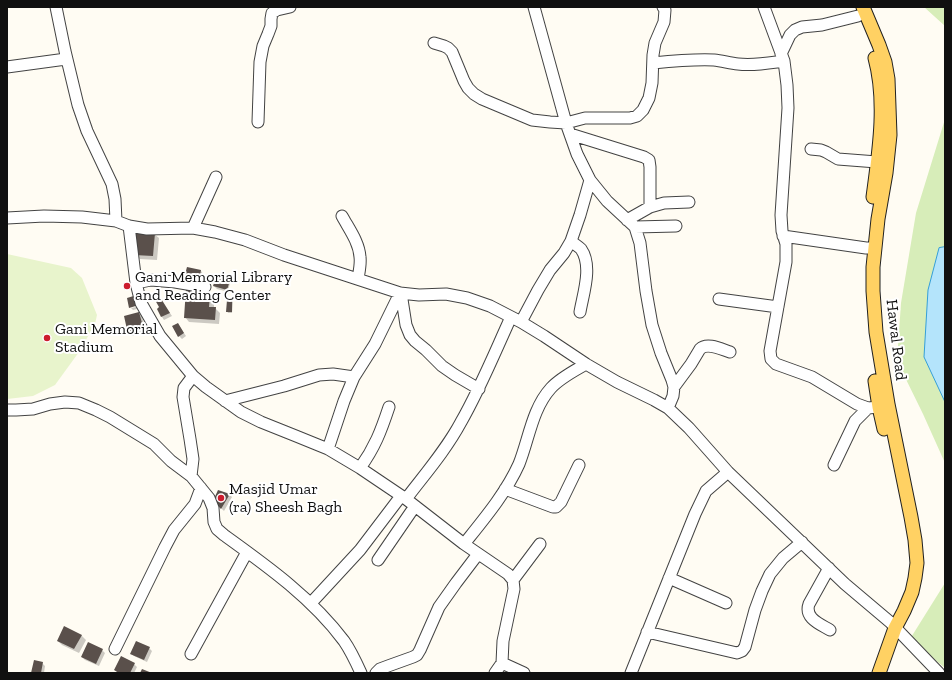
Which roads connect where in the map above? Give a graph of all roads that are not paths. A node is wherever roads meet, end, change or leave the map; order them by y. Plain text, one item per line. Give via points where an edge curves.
1 (57, 7) edge
2 (290, 7) edge
3 (534, 7) edge
4 (663, 7) edge
5 (764, 7) edge
6 (859, 9) edge
7 (434, 43) dead end
8 (783, 58) junction
9 (66, 59) junction
10 (653, 63) junction
11 (7, 67) edge
12 (258, 122) dead end
13 (566, 123) junction
14 (570, 134) junction
15 (811, 150) dead end
16 (877, 162) junction
17 (216, 177) dead end
18 (590, 180) junction
19 (689, 202) dead end
20 (650, 207) junction
21 (342, 216) dead end
22 (7, 218) edge
23 (116, 222) junction
24 (631, 223) junction
25 (129, 226) junction
26 (676, 226) dead end
27 (193, 228) junction
28 (783, 236) junction
29 (571, 241) junction
30 (871, 248) junction
31 (358, 279) junction
32 (136, 283) junction
33 (205, 287) dead end
34 (401, 293) junction
35 (719, 299) dead end
36 (778, 307) junction
37 (580, 312) dead end
38 (511, 317) junction
39 (521, 322) junction
40 (730, 352) dead end
41 (586, 364) junction
42 (193, 376) junction
43 (354, 377) junction
44 (674, 387) junction
45 (479, 389) junction
46 (225, 401) junction
47 (878, 406) junction
48 (389, 407) dead end
49 (668, 408) junction
50 (7, 410) edge
51 (328, 449) junction
52 (579, 465) dead end
53 (834, 465) dead end
54 (360, 468) junction
55 (728, 472) junction
56 (192, 476) junction
57 (201, 488) junction
58 (505, 489) junction
59 (407, 500) junction
60 (802, 542) junction
61 (464, 544) junction
62 (540, 544) dead end
63 (247, 552) junction
64 (478, 554) junction
65 (378, 560) dead end
66 (829, 568) junction
67 (669, 578) junction
68 (513, 580) junction
69 (311, 603) junction
70 (726, 603) dead end
71 (893, 625) junction
72 (830, 630) dead end
73 (647, 632) junction
74 (115, 649) dead end
75 (191, 654) dead end
76 (502, 663) junction
77 (362, 673) edge
78 (376, 673) edge
79 (495, 673) edge
80 (523, 673) edge
81 (631, 673) edge
82 (871, 673) edge
83 (879, 673) edge
84 (939, 673) edge

1 - 9 street
2 - 12 street via 272,13 270,30 260,62
3 - 13 street
4 - 10 street via 664,22 655,43
5 - 8 street
6 - 8 street via 822,25 795,30 790,35
6 - 16 main road, Hawal Road via 877,67 881,94
6 - 30 main road, Hawal Road via 879,45 888,79 890,135 886,173
7 - 13 street via 452,52 464,82 478,97 532,120
8 - 10 street via 750,65 715,60
8 - 28 street via 788,108 781,215
9 - 11 street
9 - 23 street via 78,105 112,184
10 - 13 street via 649,98 637,116 585,118
13 - 14 street
14 - 18 street
14 - 20 street via 644,156 649,160
15 - 16 street via 821,150 838,158
16 - 30 main road, Hawal Road
17 - 27 street
18 - 24 street via 607,201
18 - 29 street
19 - 20 street via 664,203
20 - 24 street
21 - 31 street via 358,248
22 - 23 street via 82,217
23 - 25 street
24 - 26 street
24 - 44 street via 640,243 652,325
25 - 27 street via 147,229
25 - 32 street
27 - 31 street via 245,240
28 - 30 street
28 - 36 street via 786,244 786,262
29 - 37 street via 580,249 587,266
29 - 39 street via 550,270
30 - 47 main road, Hawal Road via 865,271 867,321
31 - 34 street
32 - 33 street via 151,280
32 - 42 street via 141,303 160,336
34 - 38 street via 446,294 467,298
34 - 43 street via 375,344
34 - 45 street via 410,335 442,366
35 - 36 street
36 - 47 street via 770,351 771,359 776,364 812,377 856,404
38 - 39 street
38 - 45 street
39 - 41 street
40 - 44 street via 702,346
41 - 49 street
41 - 58 street via 565,376 544,397 537,410 519,464
42 - 46 street
42 - 56 street via 184,388 183,397 190,439
43 - 46 street via 319,375
43 - 51 street
44 - 49 street
45 - 59 street via 461,423
46 - 51 street via 261,422
47 - 53 street via 856,421
47 - 71 main road, Hawal Road via 907,533 909,565
48 - 54 street via 375,445
49 - 55 street
50 - 56 street via 32,409 65,402 96,410 148,441
51 - 54 street
52 - 58 street via 556,507
54 - 59 street
55 - 60 street
55 - 67 street via 706,492
56 - 57 street
57 - 63 street via 213,508 217,529
57 - 74 street via 195,504 168,541
58 - 61 street
59 - 61 street
59 - 65 street
59 - 69 street
60 - 66 street
60 - 73 street via 783,558 770,574 742,651 737,653
61 - 64 street
62 - 68 street
63 - 69 street
63 - 75 street
64 - 68 street
64 - 78 street via 439,607 416,655 380,669
66 - 71 street
66 - 72 street via 807,609 814,620
67 - 70 street
67 - 73 street
68 - 76 street via 514,589 503,641
69 - 77 street via 344,641
71 - 82 main road, Hawal Road via 875,658
71 - 83 main road, Hawal Road
71 - 84 street
73 - 81 street
76 - 79 street
76 - 80 street

